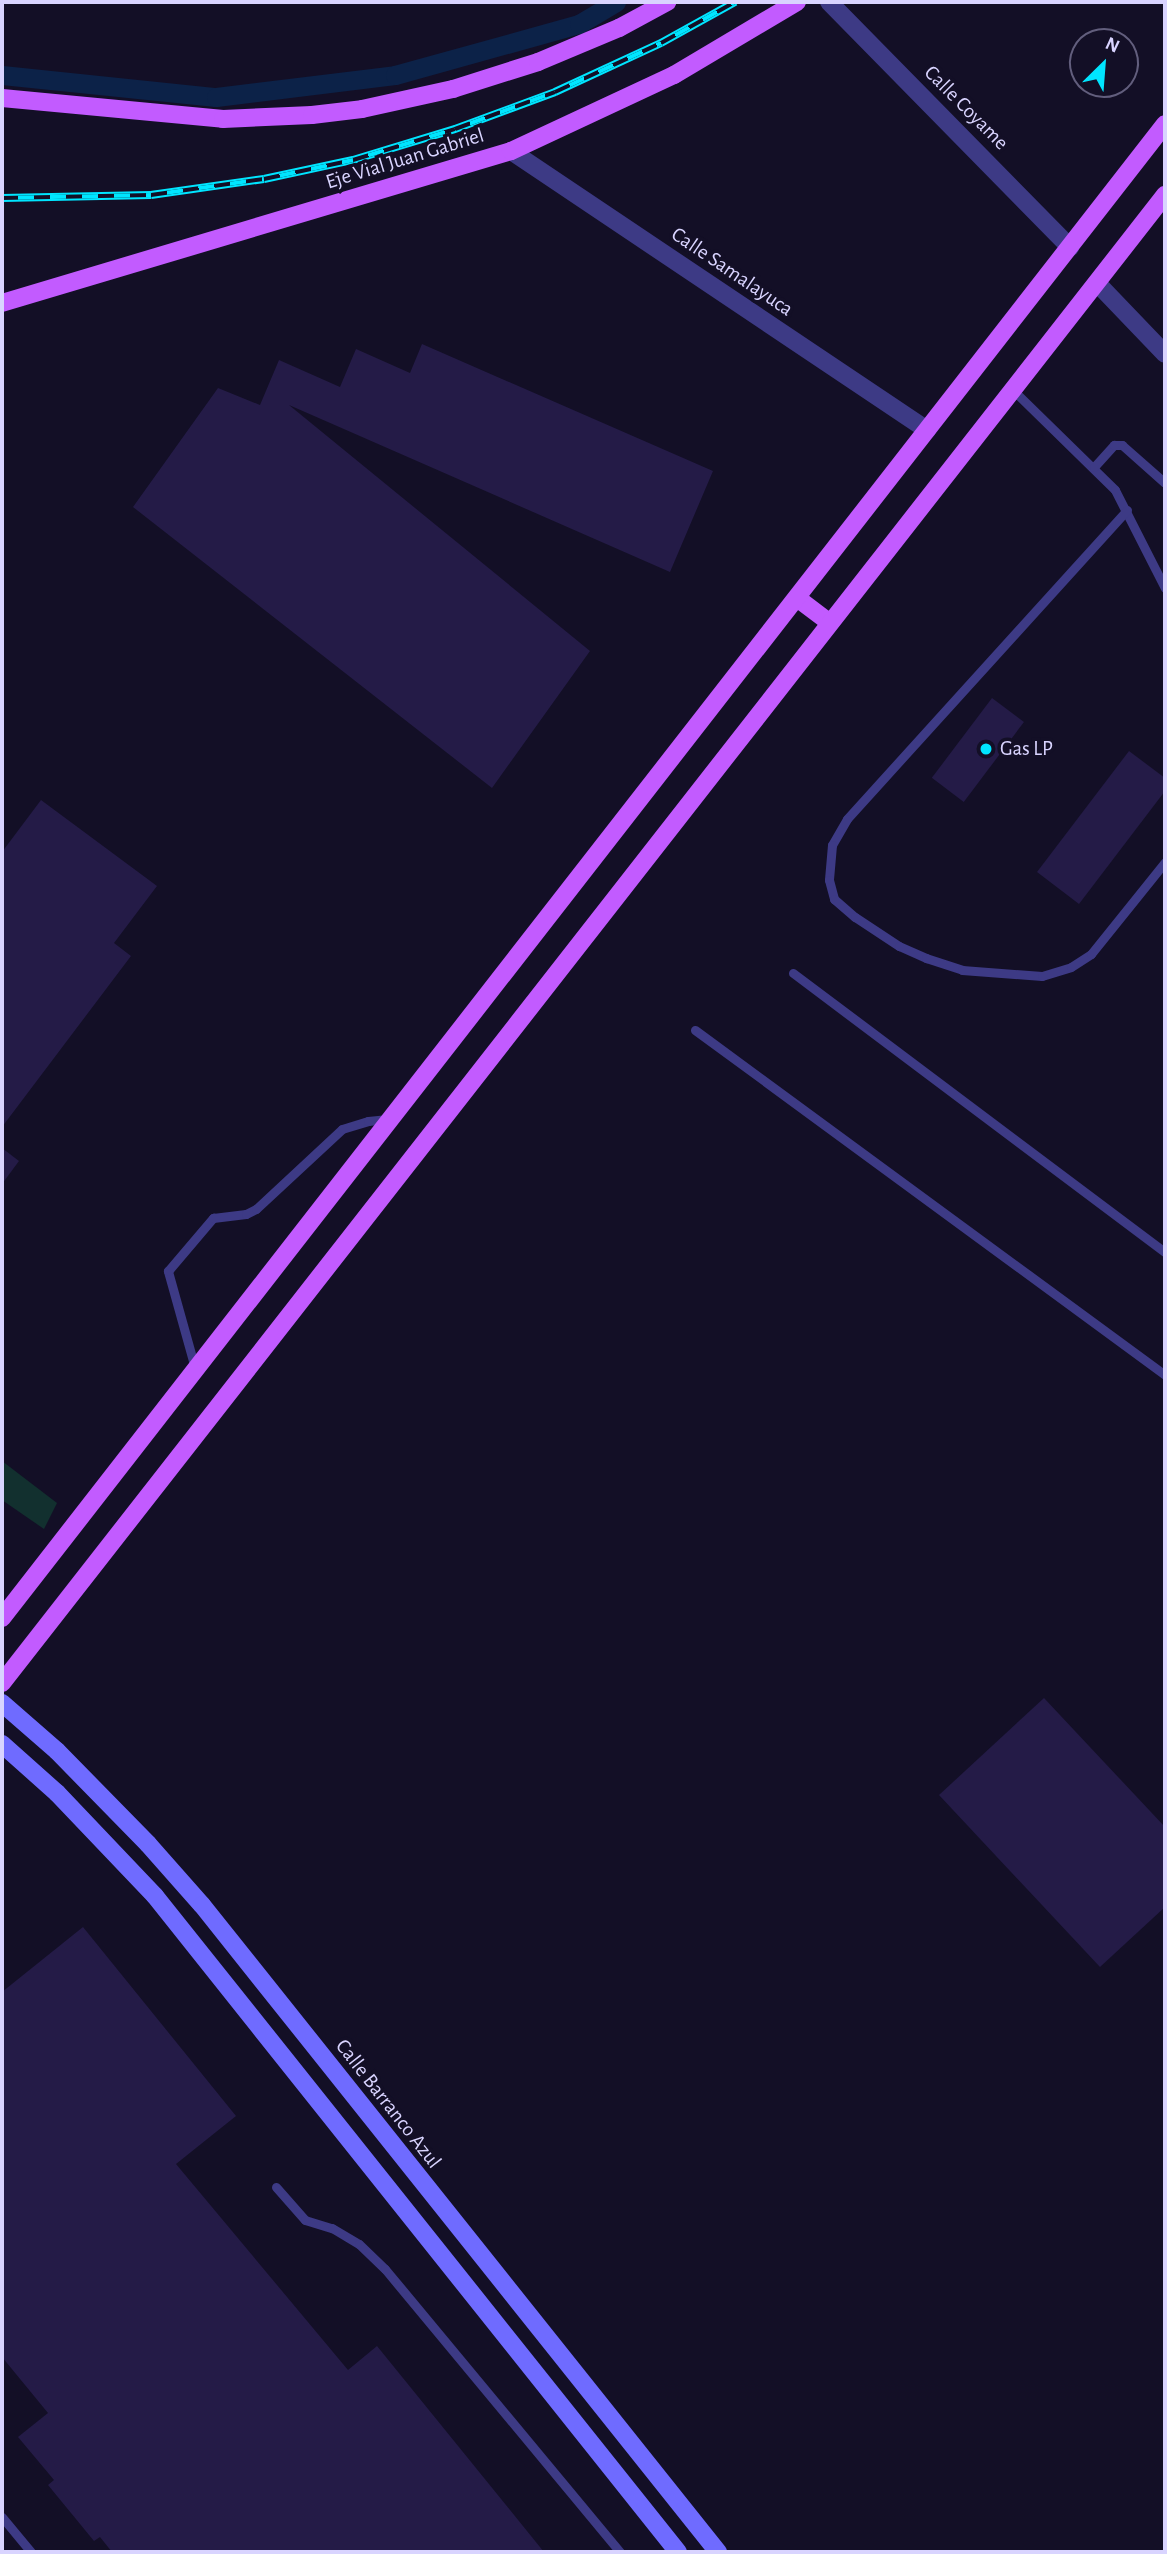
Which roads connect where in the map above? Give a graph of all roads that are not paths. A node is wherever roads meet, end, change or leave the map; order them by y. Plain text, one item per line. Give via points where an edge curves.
1 (667, 2) edge
2 (797, 2) edge
3 (829, 2) edge
4 (2, 98) edge
5 (1165, 124) edge
6 (511, 151) junction
7 (1165, 195) edge
8 (1070, 247) junction
9 (1097, 283) junction
10 (2, 303) edge
11 (1165, 354) edge
12 (1012, 389) junction
13 (927, 430) junction
14 (1094, 467) junction
15 (1165, 484) edge
16 (1127, 510) junction
17 (1165, 588) edge
18 (797, 598) junction
19 (829, 622) junction
20 (1165, 862) edge
21 (793, 973) dead end
22 (695, 1030) dead end
23 (388, 1119) junction
24 (1165, 1252) edge
25 (196, 1369) junction
26 (1165, 1375) edge
27 (17, 1599) junction
28 (2, 1612) edge
29 (2, 1618) edge
30 (2, 1684) edge
31 (2, 1703) edge
32 (2, 1744) edge
33 (276, 2187) dead end
34 (2, 2517) edge
35 (31, 2552) edge
36 (620, 2552) edge
37 (678, 2552) edge
38 (718, 2552) edge

1 - 4 main road via 538,62 453,89 362,109 223,119
2 - 6 main road, Eje Vial Juan Gabriel via 674,75
3 - 8 street, Calle Coyame
5 - 8 main road
6 - 10 main road, Eje Vial Juan Gabriel
6 - 13 street, Calle Samalayuca
7 - 9 main road
8 - 13 main road
9 - 11 street
9 - 12 main road
12 - 14 lane
12 - 19 main road
13 - 18 main road
14 - 15 lane via 1114,445 1122,445
14 - 16 lane
16 - 17 lane
16 - 20 lane via 847,819 832,845 829,880 834,899 899,946 962,970 1042,976 1071,967 1091,954
18 - 19 main road
18 - 23 main road
19 - 30 main road
21 - 24 lane
22 - 26 lane
23 - 25 main road
23 - 25 lane via 342,1129 256,1209 213,1218 168,1271
25 - 27 main road
27 - 28 main road
27 - 29 main road
31 - 38 main road, Calle Barranco Azul via 57,1751 193,1895
32 - 37 main road via 57,1793 155,1896
33 - 36 lane via 305,2220 332,2228 359,2244 385,2269
34 - 35 lane

